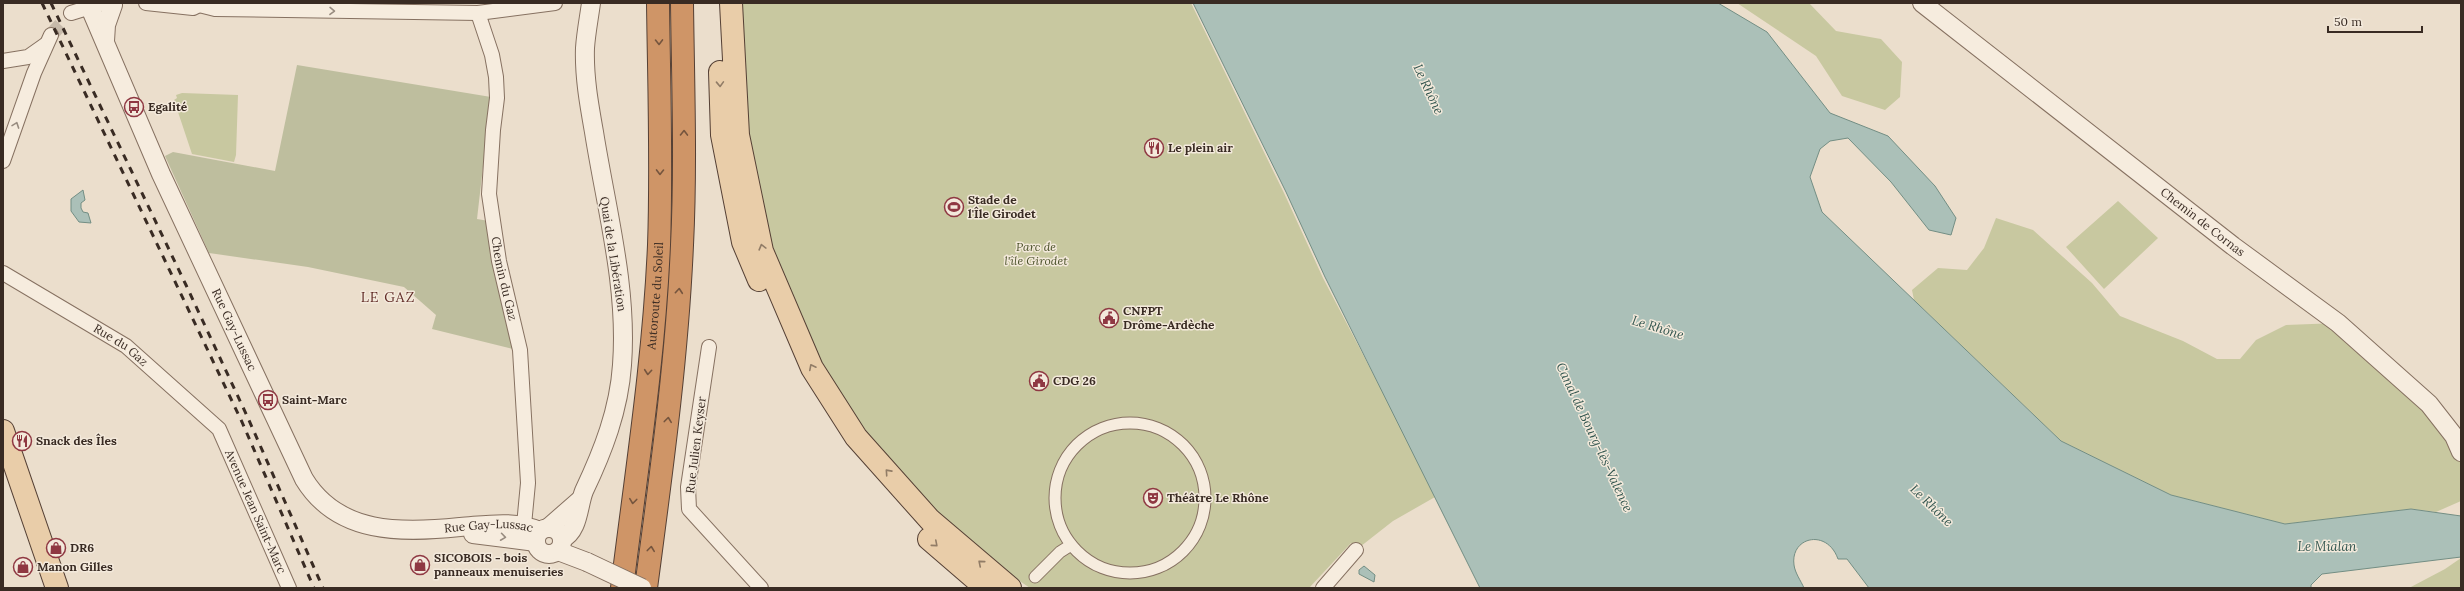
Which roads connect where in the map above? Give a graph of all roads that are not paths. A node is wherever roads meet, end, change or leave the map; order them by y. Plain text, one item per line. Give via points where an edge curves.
1 (146, 3) edge
2 (555, 3) edge
3 (591, 3) edge
4 (658, 3) edge
5 (682, 3) edge
6 (717, 3) edge
7 (731, 3) edge
8 (200, 4) edge
9 (1924, 5) edge
10 (91, 7) edge
11 (478, 13) junction
12 (28, 57) junction
13 (3, 61) edge
14 (34, 73) junction
15 (3, 161) edge
16 (3, 273) edge
17 (709, 347) dead end
18 (3, 431) edge
19 (223, 436) joint
20 (2461, 452) edge
21 (3, 467) edge
22 (580, 500) junction
23 (537, 531) junction
24 (561, 544) junction
25 (1071, 545) junction
26 (1356, 550) dead end
27 (1035, 578) dead end
28 (43, 588) edge
29 (57, 588) edge
30 (289, 588) edge
31 (622, 588) edge
32 (642, 588) edge
33 (646, 588) edge
34 (761, 588) edge
35 (986, 588) edge
36 (1010, 588) edge
37 (1323, 588) edge

1 - 8 street via 193,8
2 - 11 street
3 - 22 street, Quai de la Libération via 585,48 587,90 621,294 622,358 611,426
4 -> 31 highway, Autoroute du Soleil via 659,246 646,404
33 -> 5 highway, Autoroute du Soleil via 670,407 682,245
6 -> 35 main road via 722,135 742,242 798,374 852,454 928,538
36 -> 7 main road via 930,520 856,436 812,368 762,251 738,136
8 -> 11 street via 215,9
9 - 20 street, Chemin de Cornas via 2227,241 2338,323 2429,404 2454,436
10 - 23 street, Rue Gay-Lussac via 161,174 304,479 314,495 337,514 379,528 437,529 504,523
11 - 23 street, Chemin du Gaz via 492,54 496,77 497,98 489,194 498,261 520,350 528,483
12 - 13 street
12 - 14 street
12 - 14 street via 48,40
15 -> 14 street
16 - 19 street, Rue du Gaz via 126,346 219,429
17 - 34 street, Rue Julien Keyser via 688,487 690,509
18 - 29 main road
19 - 30 street, Avenue Jean Saint-Marc
21 - 28 main road
22 - 23 street, Quai de la Libération
22 - 24 street, Quai de la Libération via 574,527
23 - 24 street via 555,529
23 - 24 street via 538,548 544,553 551,554
24 - 32 street, bridge via 584,560
25 - 25 street via 1086,559 1105,569 1126,573 1147,572 1167,564 1187,549 1200,527 1206,503 1204,478 1194,457 1178,439 1158,428 1140,423 1122,423 1105,427 1089,435 1075,446 1057,480 1057,515
25 - 27 street via 1060,552
26 - 37 street

